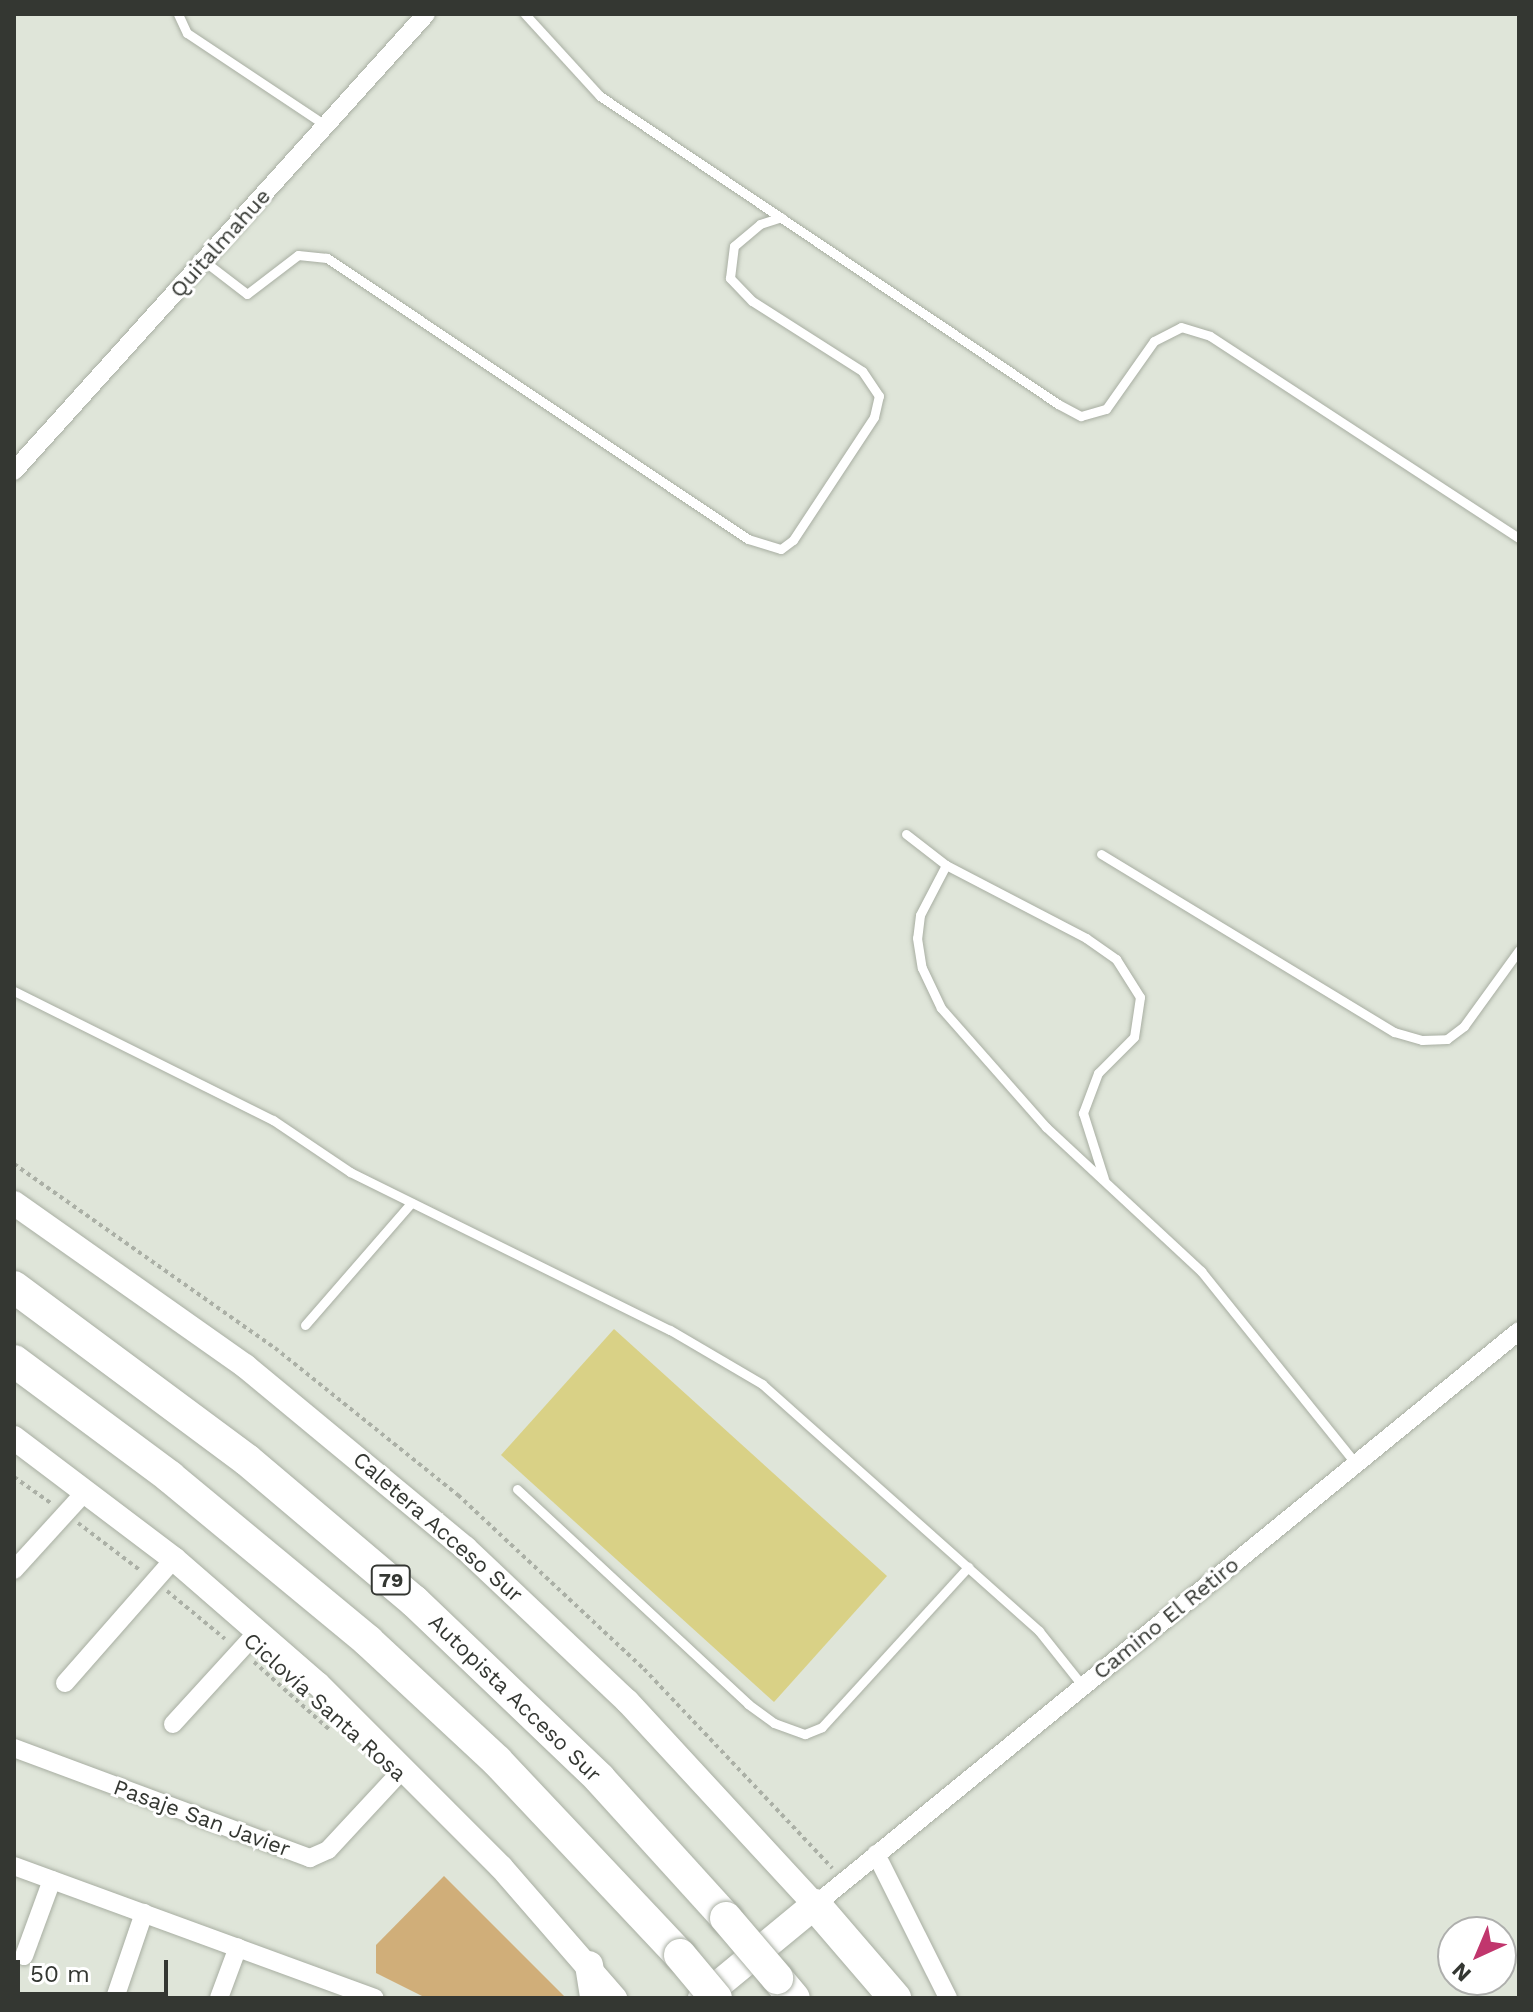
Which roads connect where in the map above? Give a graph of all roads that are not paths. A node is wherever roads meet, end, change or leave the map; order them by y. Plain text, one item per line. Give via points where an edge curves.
1 (178, 14) edge
2 (426, 14) edge
3 (525, 14) edge
4 (326, 126) junction
5 (781, 217) junction
6 (204, 261) junction
7 (14, 471) edge
8 (1519, 538) edge
9 (906, 834) dead end
10 (1101, 854) dead end
11 (946, 865) junction
12 (1519, 950) edge
13 (14, 991) edge
14 (1106, 1182) junction
15 (14, 1203) edge
16 (411, 1203) junction
17 (14, 1287) edge
18 (305, 1325) dead end
19 (1519, 1331) edge
20 (14, 1361) edge
21 (14, 1438) edge
22 (1357, 1465) junction
23 (517, 1489) dead end
24 (86, 1491) junction
25 (174, 1559) junction
26 (968, 1567) junction
27 (14, 1570) edge
28 (258, 1631) junction
29 (65, 1683) dead end
30 (1082, 1685) junction
31 (173, 1724) dead end
32 (14, 1748) edge
33 (405, 1767) junction
34 (876, 1854) junction
35 (14, 1866) edge
36 (52, 1880) junction
37 (815, 1905) junction
38 (144, 1913) junction
39 (238, 1947) junction
40 (24, 1956) dead end
41 (589, 1965) junction
42 (785, 1988) edge
43 (334, 1991) edge
44 (115, 1998) edge
45 (219, 1998) edge
46 (375, 1998) edge
47 (594, 1998) edge
48 (615, 1998) edge
49 (702, 1998) edge
50 (716, 1998) edge
51 (895, 1998) edge
52 (948, 1998) edge

1 - 4 lane via 187,33
2 - 4 street, Quitalmahue
3 - 5 lane via 600,96
4 - 6 street, Quitalmahue
5 - 6 lane via 760,224 734,246 730,278 752,301 862,371 879,396 874,417 793,540 781,549 748,539 327,258 298,255 247,294
5 - 8 lane via 1081,416 1106,409 1154,341 1181,327 1210,336
6 - 7 street, Quitalmahue
9 - 11 lane
10 - 12 lane via 1394,1032 1422,1040 1447,1039 1464,1026
11 - 14 lane via 920,915 917,938 922,968 941,1008 995,1074
11 - 14 lane via 1096,945 1116,959 1140,997 1134,1037 1098,1073 1083,1113
13 - 16 lane via 273,1120 327,1159
14 - 22 lane via 1201,1271
15 - 37 main road, Caletera Acceso Sur via 245,1366 465,1548 627,1701
16 - 18 lane
16 - 26 lane via 670,1330 762,1384
17 - 42 highway, Autopista Acceso Sur / 79, bridge via 247,1460 414,1601 600,1779
19 - 22 street, Camino El Retiro
20 - 50 highway, bridge via 170,1477 368,1641 497,1761
21 - 24 main road
22 - 30 street, Camino El Retiro
23 - 26 lane via 748,1704 774,1723 805,1734 822,1727
24 - 25 main road
24 - 27 street
25 - 28 main road
25 - 29 street
26 - 30 lane via 1039,1631
28 - 31 street
28 - 33 main road
30 - 34 street, Camino El Retiro
32 - 33 street, Pasaje San Javier via 310,1858 328,1850
33 - 41 main road
34 - 37 street, Camino El Retiro
34 - 52 street
35 - 36 street
36 - 38 street
36 - 40 street
37 - 49 main road
37 - 51 highway
38 - 39 street
38 - 44 street
39 - 43 street
39 - 45 street
41 - 47 main road
41 - 48 main road
43 - 46 street

